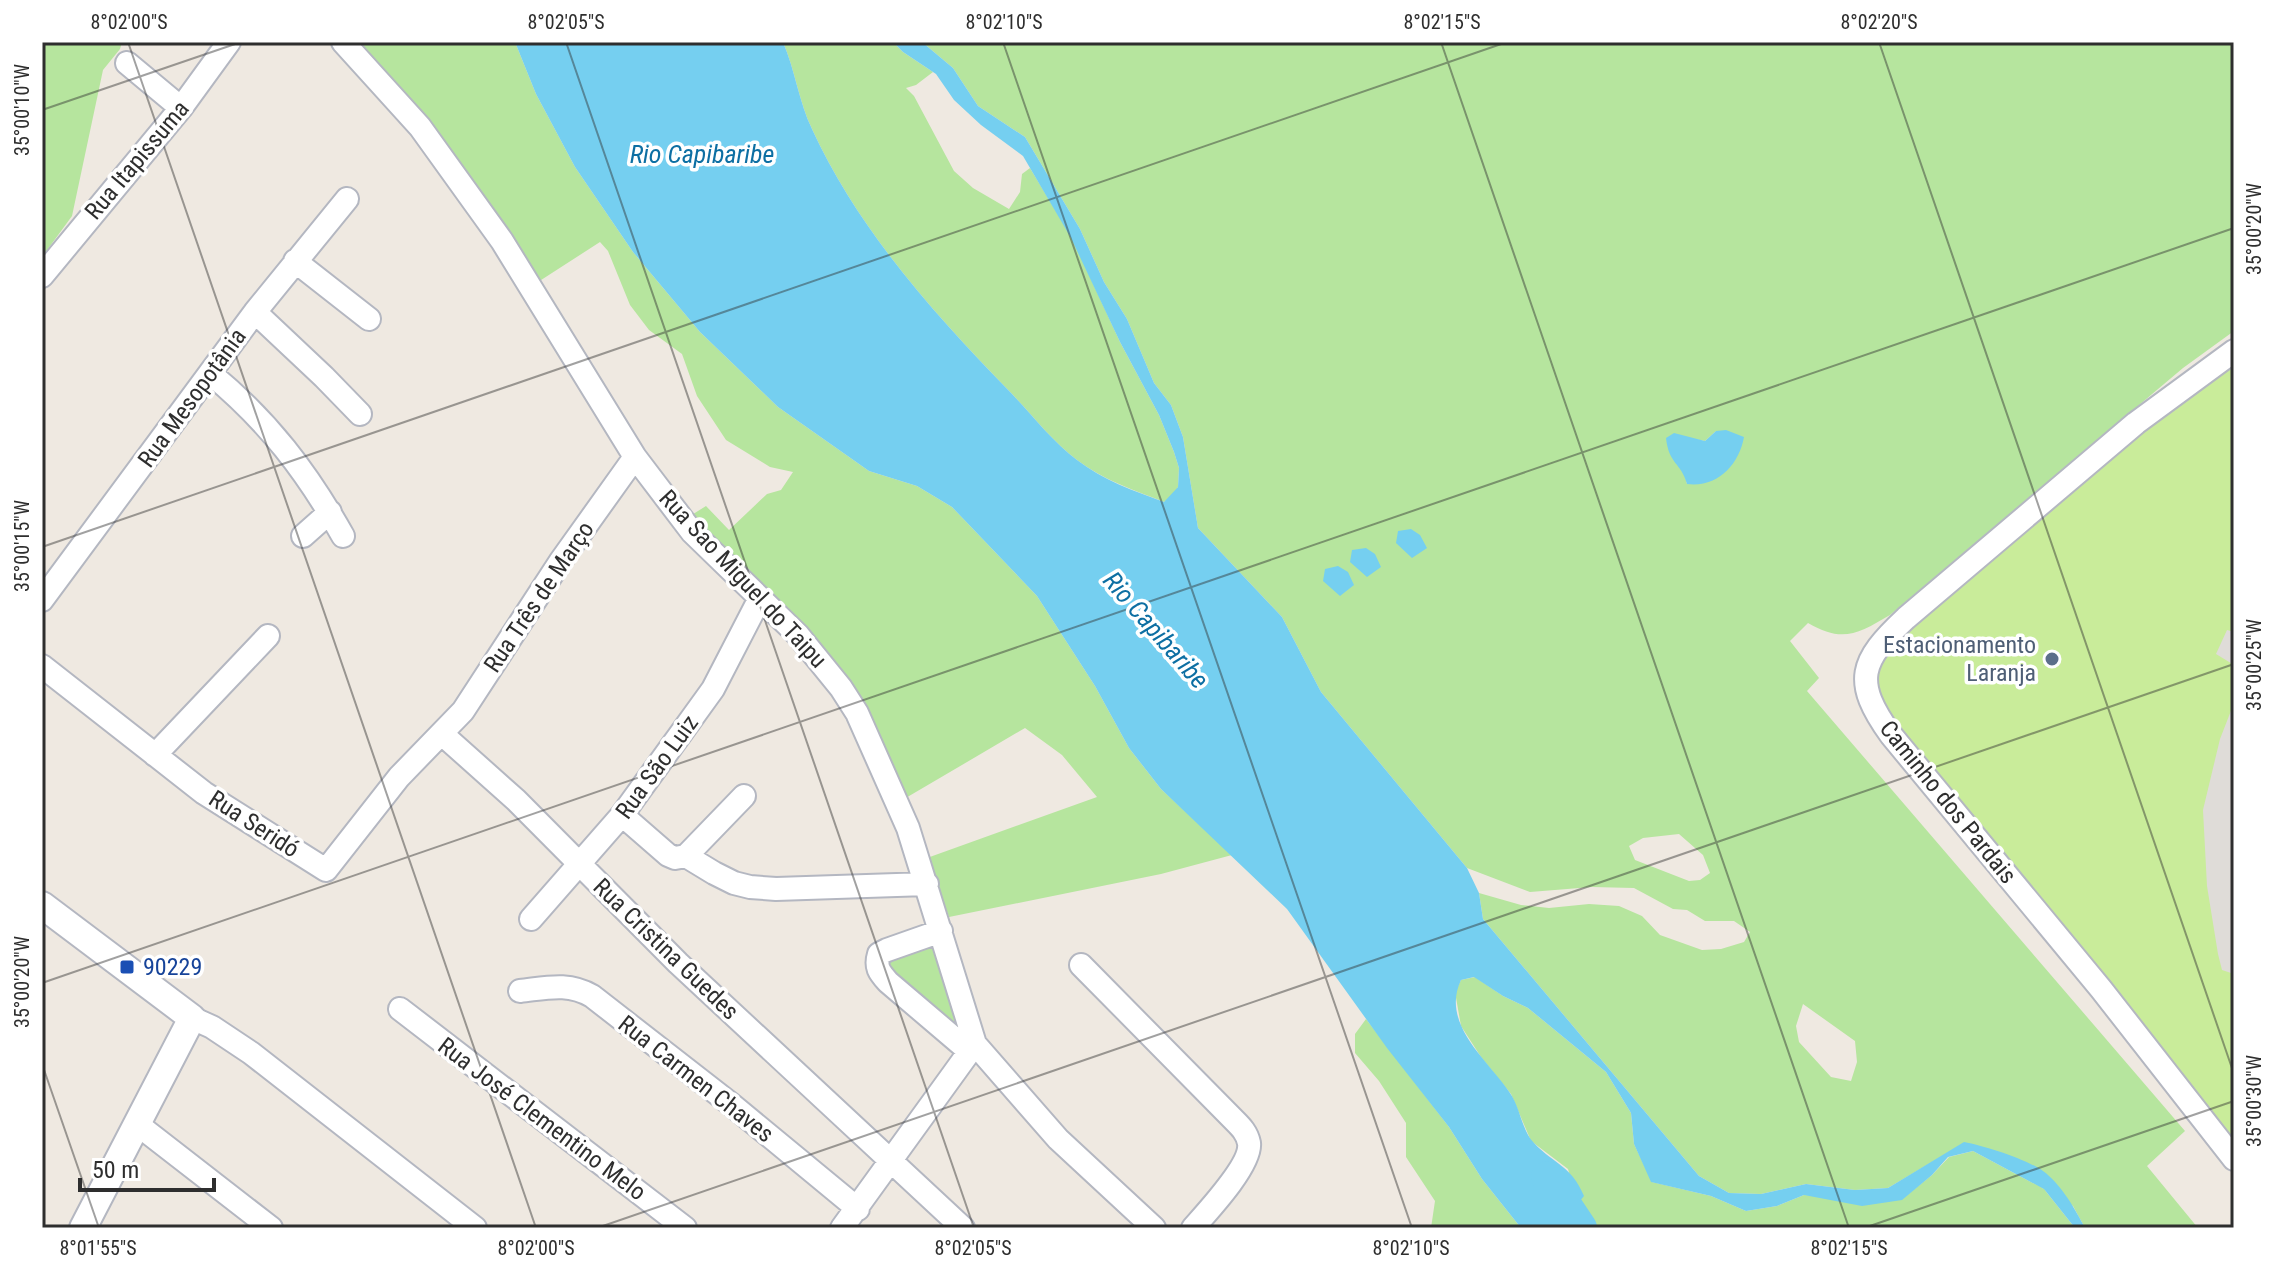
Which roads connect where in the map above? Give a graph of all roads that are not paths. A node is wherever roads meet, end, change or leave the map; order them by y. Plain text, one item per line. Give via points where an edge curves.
1 (229, 42) edge
2 (343, 42) edge
3 (127, 63) dead end
4 (181, 108) junction
5 (347, 199) dead end
6 (295, 261) junction
7 (42, 276) edge
8 (255, 312) junction
9 (369, 319) dead end
10 (2234, 351) edge
11 (211, 374) junction
12 (360, 414) dead end
13 (635, 457) junction
14 (330, 512) junction
15 (303, 536) dead end
16 (343, 536) dead end
17 (760, 598) junction
18 (42, 600) edge
19 (268, 636) dead end
20 (42, 666) edge
21 (442, 734) junction
22 (155, 755) junction
23 (744, 796) dead end
24 (622, 815) junction
25 (686, 856) junction
26 (580, 865) junction
27 (927, 884) junction
28 (45, 914) edge
29 (531, 919) dead end
30 (941, 931) junction
31 (1081, 965) dead end
32 (520, 991) dead end
33 (400, 1009) dead end
34 (192, 1018) junction
35 (972, 1047) junction
36 (137, 1124) junction
37 (2234, 1159) edge
38 (890, 1163) junction
39 (858, 1209) junction
40 (83, 1228) edge
41 (271, 1228) edge
42 (475, 1228) edge
43 (685, 1228) edge
44 (842, 1228) edge
45 (963, 1228) edge
46 (1154, 1228) edge
47 (1193, 1228) edge

1 - 4 street, Rua Itapissuma
2 - 13 street, Rua Sao Miguel do Taipu via 420,127 479,207
3 - 4 street
4 - 7 street, Rua Itapissuma
5 - 6 street, Rua Mesopotânia
6 - 8 street, Rua Mesopotânia
6 - 9 street
8 - 11 street, Rua Mesopotânia
8 - 12 street
10 - 37 street, Caminho dos Pardais via 2136,423 1906,618 1881,642 1865,679 1872,704 1891,735
11 - 14 street via 287,448
11 - 18 street, Rua Mesopotânia
13 - 17 street, Rua Sao Miguel do Taipu via 692,532
13 - 21 street, Rua Três de Março via 463,711
14 - 15 street
14 - 16 street
17 - 24 street, Rua São Luiz via 713,689
17 - 27 street, Rua Sao Miguel do Taipu via 798,635 857,713
19 - 22 street
20 - 22 street, Rua Seridó
21 - 22 street, Rua Seridó via 399,777 326,870 204,793
21 - 26 street, Rua Cristina Guedes
23 - 25 street
24 - 25 street via 668,855
24 - 26 street, Rua São Luiz
25 - 27 street via 750,887
26 - 29 street, Rua São Luiz
26 - 38 street, Rua Cristina Guedes
27 - 30 street, Rua Sao Miguel do Taipu
28 - 34 street
30 - 35 street, Rua Sao Miguel do Taipu
30 - 35 street via 887,950 876,963 888,982
31 - 47 street via 1248,1137 1246,1161
32 - 39 street, Rua Carmen Chaves via 565,986 592,996
33 - 43 street, Rua José Clementino Melo
34 - 36 street
34 - 42 street via 251,1053
35 - 38 street
35 - 46 street via 1058,1139
36 - 40 street
36 - 41 street
38 - 39 street
38 - 45 street, Rua Cristina Guedes
39 - 44 street

